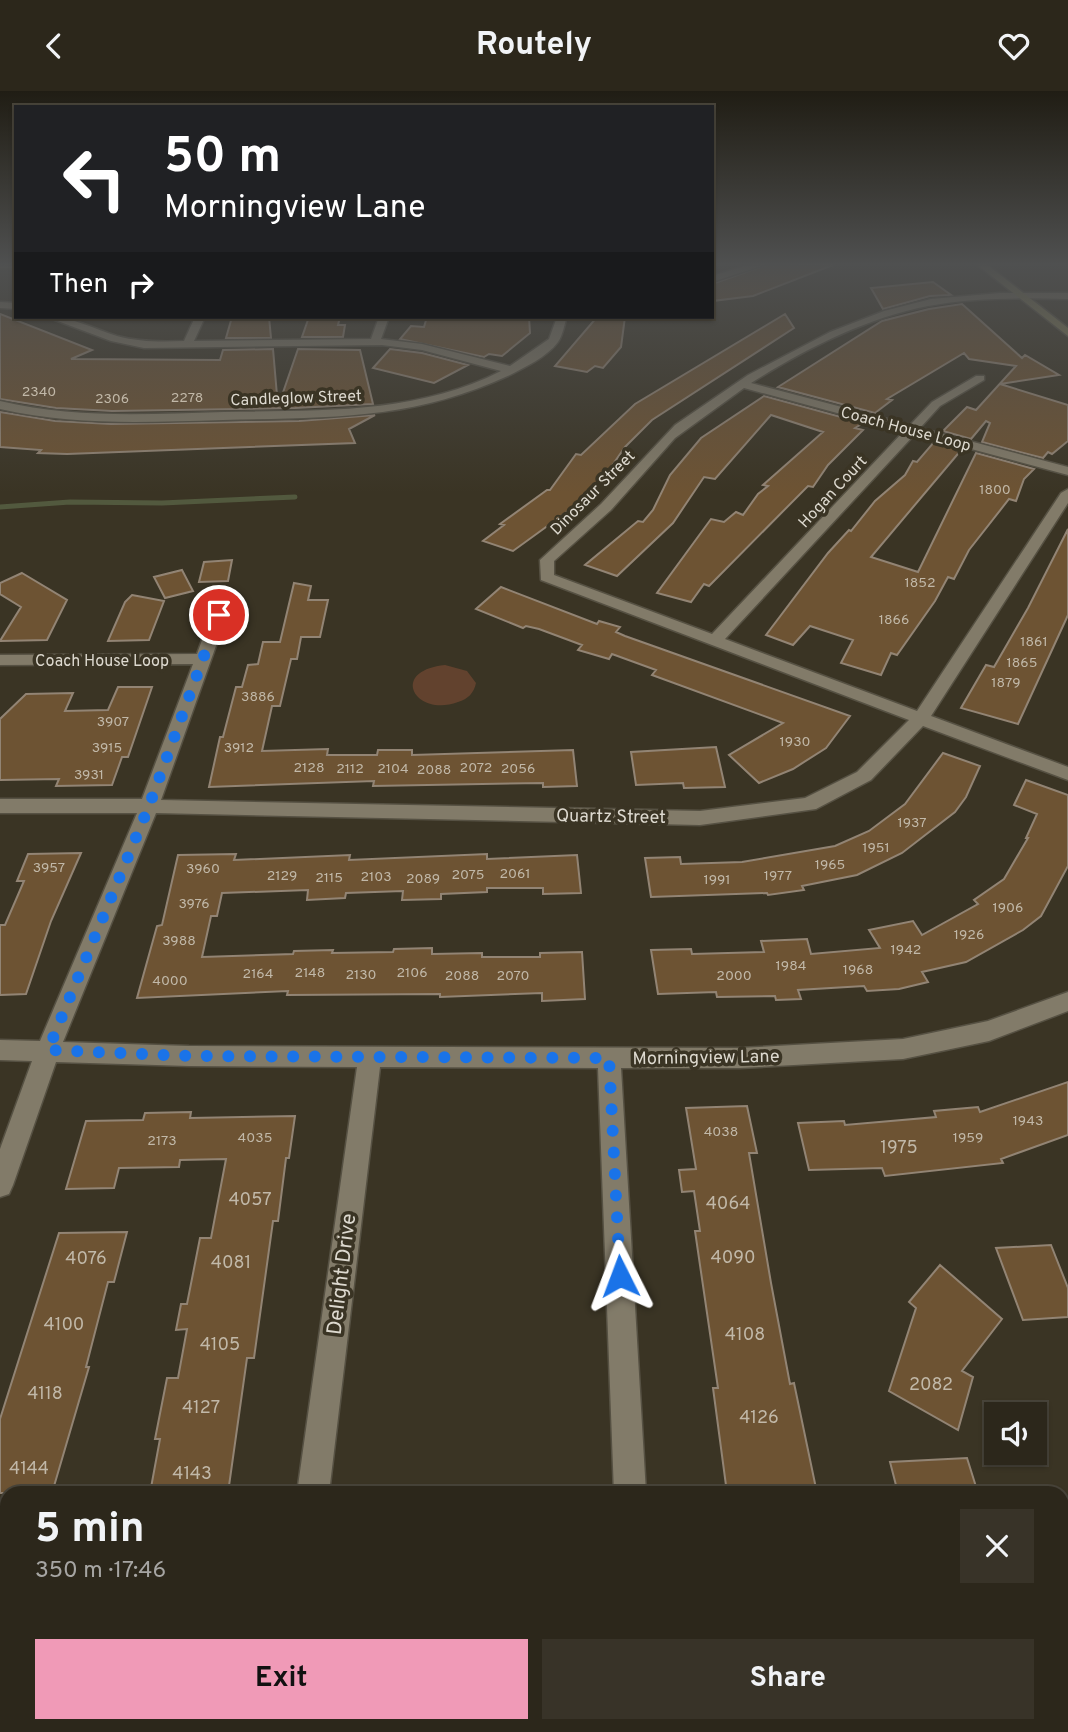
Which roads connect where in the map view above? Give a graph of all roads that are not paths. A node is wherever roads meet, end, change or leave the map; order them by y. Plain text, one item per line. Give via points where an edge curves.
1 (122, 340) edge
2 (190, 340) edge
3 (552, 340) edge
4 (828, 340) edge
5 (375, 342) joint
6 (187, 347) junction
7 (512, 370) junction
8 (980, 377) dead end
9 (743, 384) junction
10 (0, 405) edge
11 (914, 431) junction
12 (1068, 471) edge
13 (1068, 493) edge
14 (219, 615) dead end
15 (716, 639) junction
16 (203, 659) junction
17 (0, 660) edge
18 (922, 717) junction
19 (1068, 774) edge
20 (0, 806) edge
21 (149, 806) junction
22 (1068, 1001) edge
23 (0, 1050) edge
24 (48, 1050) junction
25 (370, 1055) junction
26 (609, 1058) junction
27 (0, 1185) edge
28 (314, 1486) edge
29 (631, 1486) edge

1 - 6 street
2 - 6 street
3 - 7 street, Candleglow Street
4 - 9 street, Dinosaur Street
5 - 6 street
5 - 7 street via 422,347
7 - 10 street, Candleglow Street via 438,399 361,411 122,419 38,414
8 - 11 street, Hogan Court via 936,404
9 - 11 street, Coach House Loop
9 - 15 street, Dinosaur Street via 677,430 612,502 547,560 546,576
11 - 12 street, Coach House Loop
11 - 15 street, Hogan Court
13 - 18 street, Quartz Street
14 - 16 street
15 - 18 street, Dinosaur Street
16 - 17 street, Coach House Loop
16 - 21 street
18 - 19 street, Dinosaur Street
18 - 21 street, Quartz Street via 864,776 809,804 766,811 700,818
20 - 21 street, Quartz Street
21 - 24 street
22 - 26 street, Morningview Lane via 989,1031 903,1049 740,1058
23 - 24 street, Morningview Lane
24 - 25 street, Morningview Lane via 189,1056
24 - 27 street
25 - 26 street, Morningview Lane
25 - 28 street, Delight Drive
26 - 29 street

